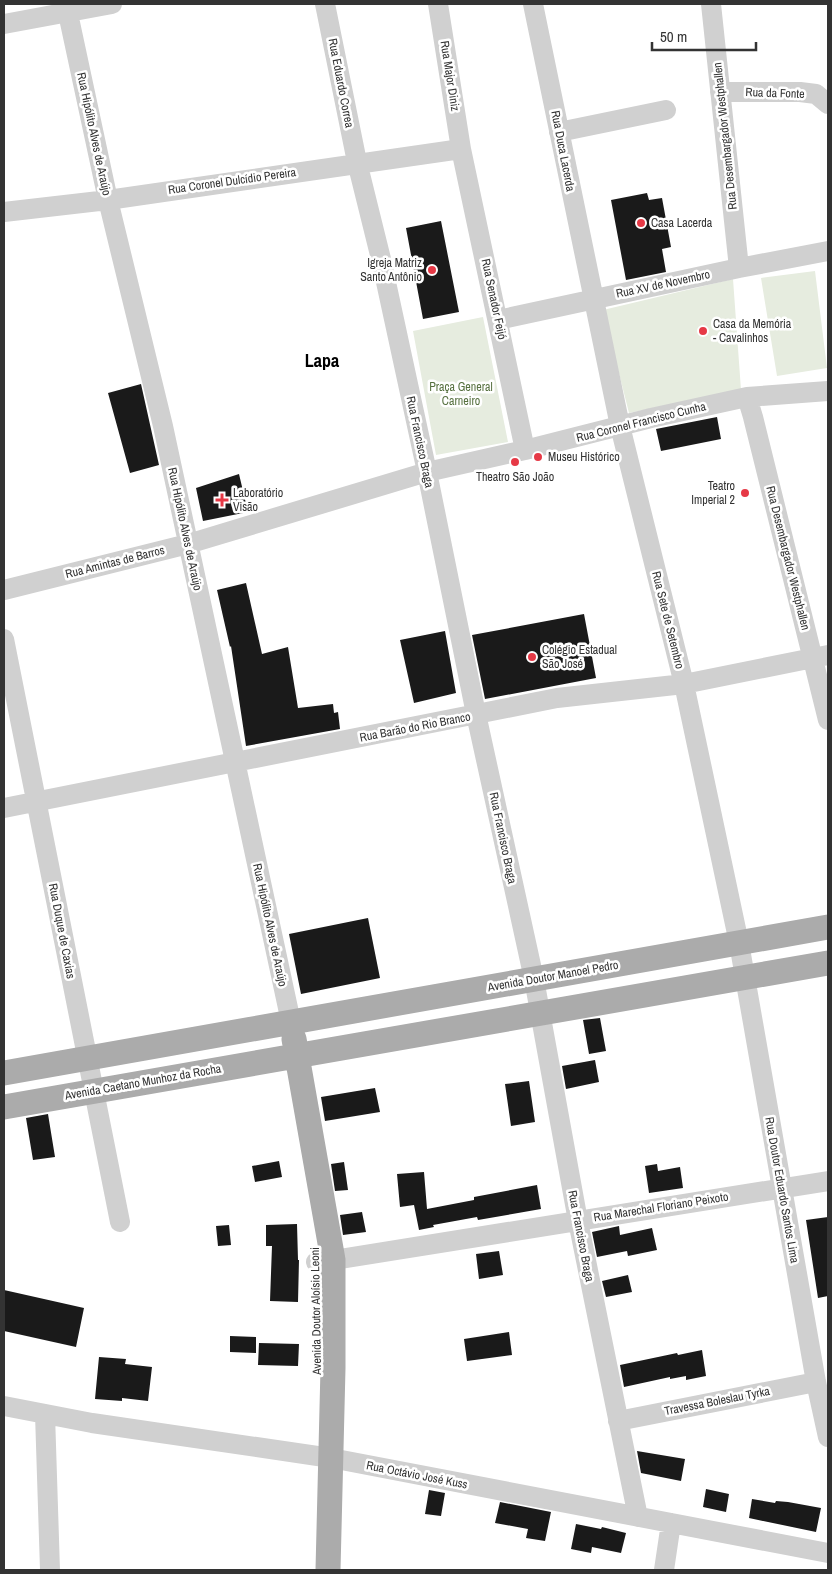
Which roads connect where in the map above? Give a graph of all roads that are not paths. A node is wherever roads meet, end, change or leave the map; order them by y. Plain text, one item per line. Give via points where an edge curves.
1 (112, 4) edge
2 (325, 4) edge
3 (438, 4) edge
4 (533, 4) edge
5 (712, 4) edge
6 (67, 8) edge
7 (4, 24) edge
8 (720, 92) junction
9 (828, 104) edge
10 (666, 110) dead end
11 (559, 132) junction
12 (461, 149) junction
13 (357, 162) junction
14 (108, 200) junction
15 (4, 212) edge
16 (828, 252) edge
17 (739, 268) junction
18 (593, 299) junction
19 (498, 320) junction
20 (828, 391) edge
21 (747, 397) junction
22 (620, 426) junction
23 (525, 450) junction
24 (427, 472) junction
25 (188, 544) junction
26 (4, 590) edge
27 (4, 639) edge
28 (820, 657) edge
29 (684, 684) junction
30 (476, 714) junction
31 (828, 720) edge
32 (235, 763) junction
33 (36, 802) junction
34 (4, 808) edge
35 (828, 927) edge
36 (739, 943) junction
37 (828, 963) edge
38 (744, 978) junction
39 (534, 979) junction
40 (540, 1013) junction
41 (284, 1023) junction
42 (290, 1057) junction
43 (87, 1058) junction
44 (4, 1072) edge
45 (94, 1091) junction
46 (4, 1107) edge
47 (828, 1181) edge
48 (782, 1188) junction
49 (578, 1221) junction
50 (120, 1222) dead end
51 (325, 1261) junction
52 (816, 1382) junction
53 (4, 1406) edge
54 (45, 1414) junction
55 (618, 1420) junction
56 (828, 1437) edge
57 (324, 1457) junction
58 (638, 1517) junction
59 (671, 1523) junction
60 (828, 1553) edge
61 (50, 1570) edge
62 (314, 1570) edge
63 (328, 1570) edge
64 (664, 1570) edge

1 - 6 street
2 - 13 street, Rua Eduardo Correa
3 - 12 street, Rua Major Diniz
4 - 11 street, Rua Duca Lacerda
5 - 8 street, Rua Desembargador Westphallen
6 - 7 street
6 - 14 street, Rua Hipólito Alves de Araújo
8 - 9 street, Rua da Fonte via 800,92 816,94
8 - 17 street, Rua Desembargador Westphallen
10 - 11 street
11 - 18 street, Rua Duca Lacerda
12 - 13 street, Rua Coronel Dulcídio Pereira
12 - 19 street, Rua Senador Feijó
13 - 14 street, Rua Coronel Dulcídio Pereira
13 - 24 street, Rua Francisco Braga
14 - 15 street, Rua Coronel Dulcídio Pereira
14 - 25 street, Rua Hipólito Alves de Araújo
16 - 17 street, Rua XV de Novembro
17 - 18 street, Rua XV de Novembro
18 - 19 street, Rua XV de Novembro
18 - 22 street, Rua Sete de Setembro
19 - 23 street, Rua Senador Feijó
20 - 21 street, Rua Coronel Francisco Cunha
21 - 22 street, Rua Coronel Francisco Cunha
21 - 28 street, Rua Desembargador Westphallen
22 - 23 street, Rua Coronel Francisco Cunha
22 - 29 street, Rua Sete de Setembro
23 - 24 street, Rua Coronel Francisco Cunha
24 - 25 street, Rua Amintas de Barros
24 - 30 street, Rua Francisco Braga
25 - 26 street, Rua Amintas de Barros
25 - 32 street, Rua Hipólito Alves de Araújo
27 - 33 street, Rua Duque de Caxias
28 - 29 street, Rua Barão do Rio Branco
28 - 31 street, Rua Desembargador Westphallen
29 - 30 street, Rua Barão do Rio Branco via 556,698
29 - 36 street, Rua Sete de Setembro
30 - 32 street, Rua Barão do Rio Branco
30 - 39 street, Rua Francisco Braga
32 - 33 street, Rua Barão do Rio Branco
32 - 41 street, Rua Hipólito Alves de Araújo
33 - 34 street, Rua Barão do Rio Branco
33 - 43 street, Rua Duque de Caxias
35 - 36 main road, Avenida Doutor Manoel Pedro
36 - 38 street, Rua Doutor Eduardo Santos Lima
36 - 39 main road, Avenida Doutor Manoel Pedro
37 - 38 main road
38 - 40 main road
38 - 48 street, Rua Doutor Eduardo Santos Lima
39 - 40 street, Rua Francisco Braga
39 - 41 main road, Avenida Doutor Manoel Pedro
40 - 42 main road
40 - 49 street, Rua Francisco Braga
41 - 42 main road, Avenida Doutor Aloísio Leoni
41 - 43 main road
42 - 45 main road, Avenida Caetano Munhoz da Rocha
42 - 51 main road, Avenida Doutor Aloísio Leoni via 310,1203
43 - 44 main road
43 - 45 street, Rua Duque de Caxias
45 - 46 main road, Avenida Caetano Munhoz da Rocha
45 - 50 street, Rua Duque de Caxias
47 - 48 street, Rua Marechal Floriano Peixoto
48 - 49 street, Rua Marechal Floriano Peixoto
48 - 52 street, Rua Doutor Eduardo Santos Lima
49 - 51 street, Rua Marechal Floriano Peixoto
49 - 55 street, Rua Francisco Braga
51 - 57 main road, Avenida Doutor Aloísio Leoni via 333,1368
52 - 55 street, Travessa Boleslau Tyrka
52 - 56 street, Rua Doutor Eduardo Santos Lima
53 - 54 street, Rua Octávio José Kuss
54 - 57 street, Rua Octávio José Kuss
54 - 61 street
55 - 58 street, Rua Francisco Braga
57 - 58 street, Rua Octávio José Kuss
57 - 62 main road, Avenida Doutor Aloísio Leoni
57 - 63 main road, Avenida Doutor Aloísio Leoni
58 - 59 street, Rua Octávio José Kuss
59 - 60 street, Rua Octávio José Kuss
59 - 64 street

